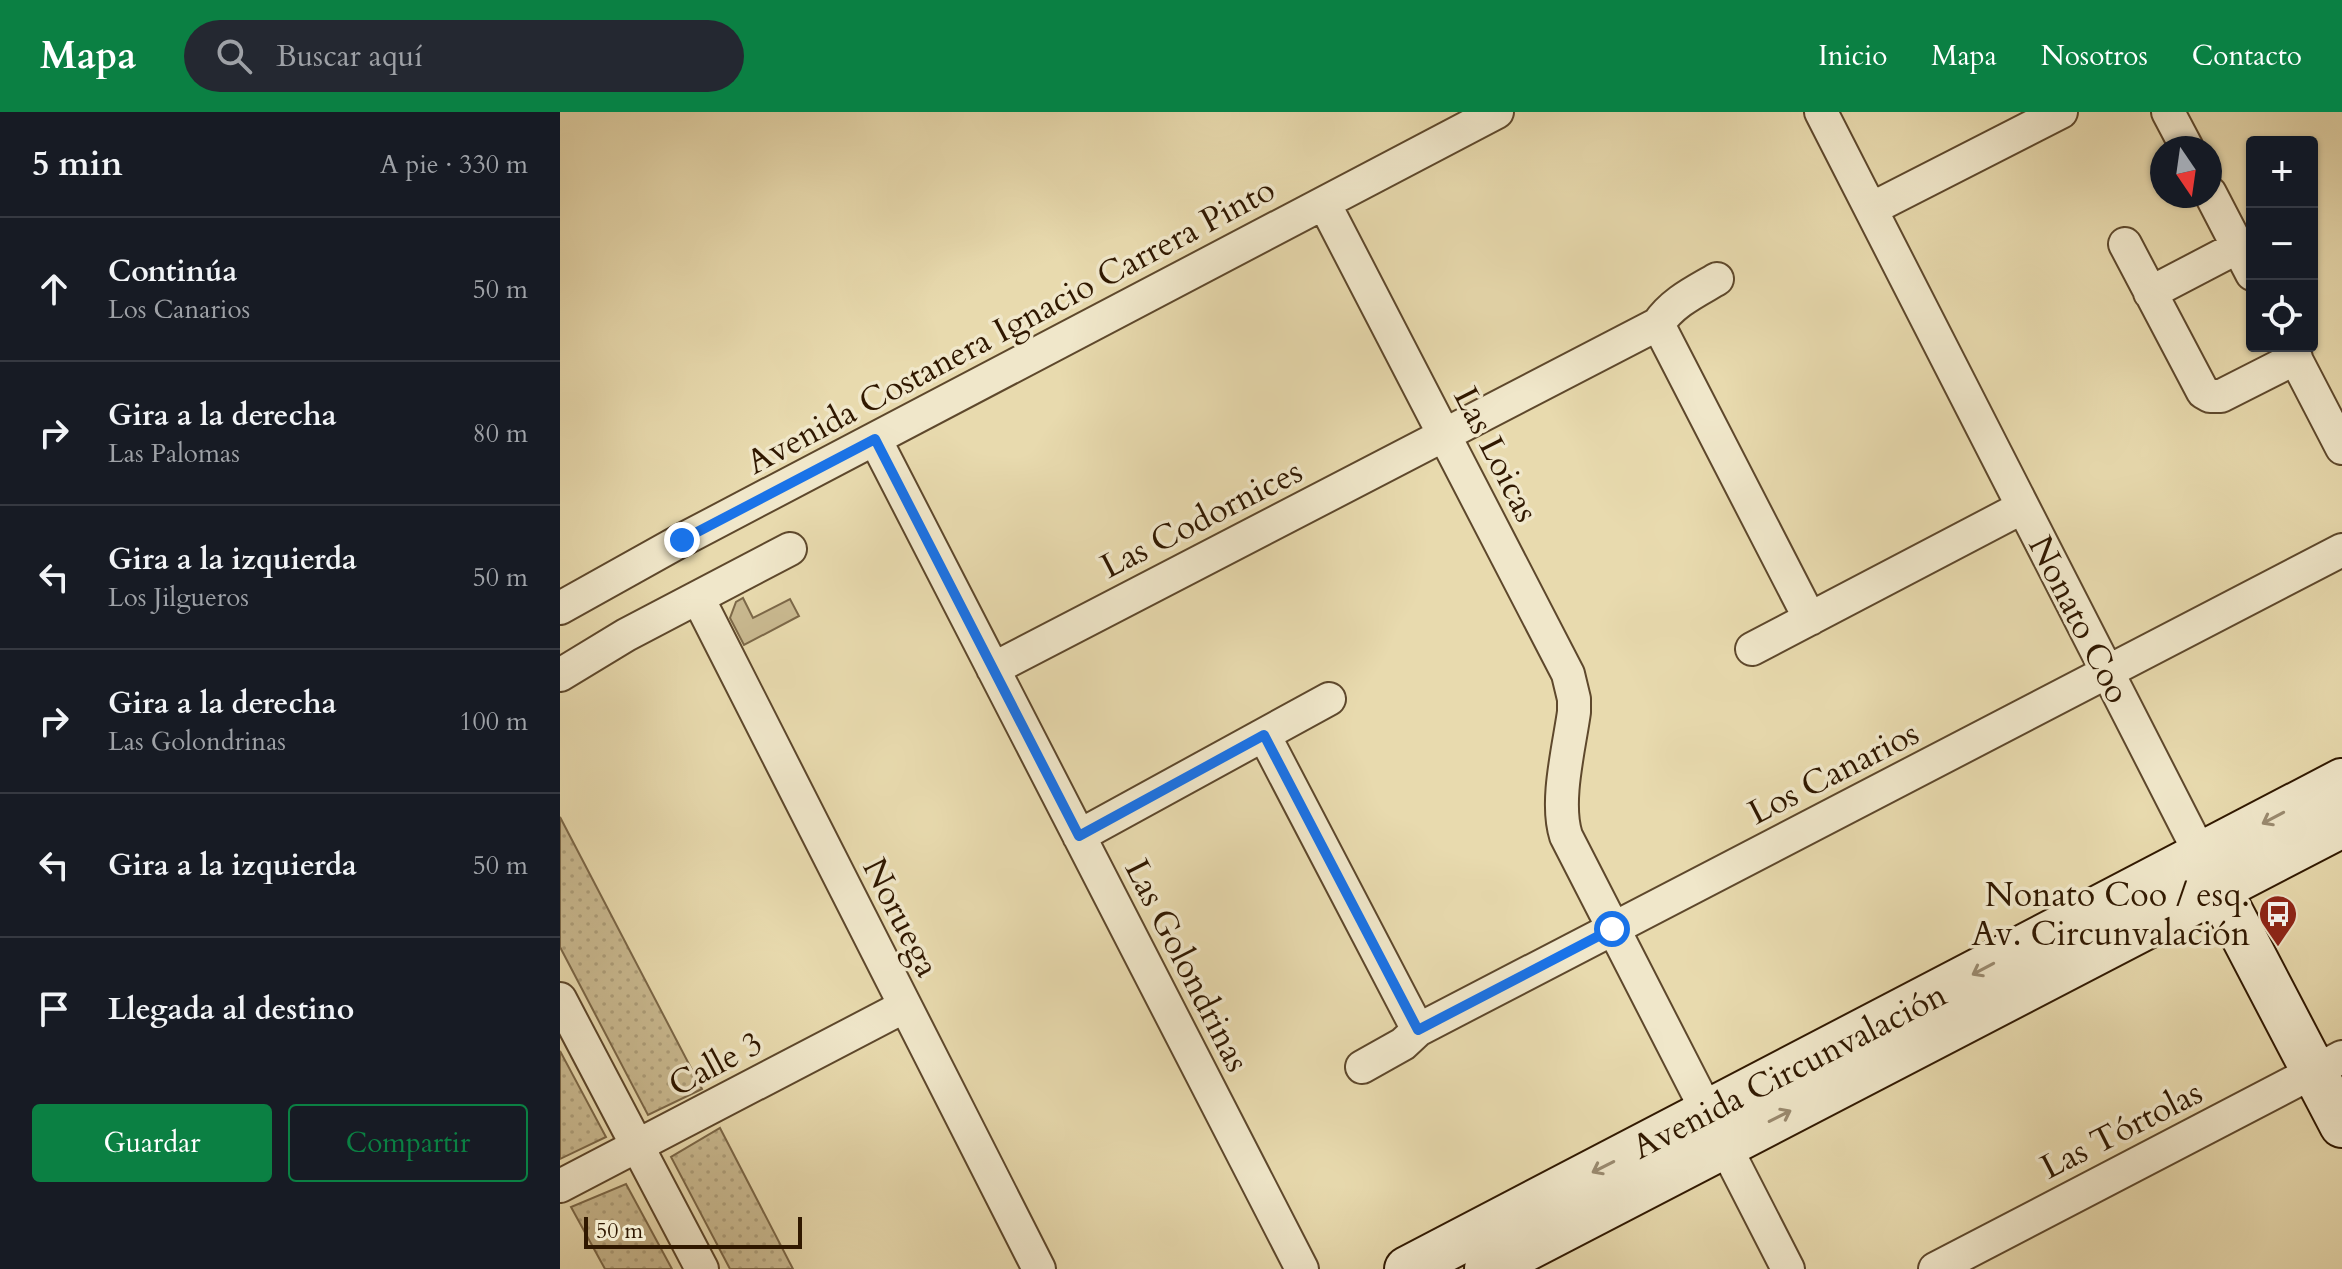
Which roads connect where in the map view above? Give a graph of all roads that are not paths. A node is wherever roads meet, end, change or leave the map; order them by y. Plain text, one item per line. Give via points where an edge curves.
1 (1497, 112) edge
2 (1821, 112) edge
3 (2061, 112) edge
4 (2168, 112) edge
5 (2181, 136) edge
6 (1324, 203) junction
7 (2218, 208) edge
8 (1871, 209) junction
9 (2125, 244) dead end
10 (2245, 260) edge
11 (1717, 279) dead end
12 (2150, 293) junction
13 (1658, 324) junction
14 (2292, 352) edge
15 (1444, 435) junction
16 (875, 439) junction
17 (2342, 448) edge
18 (2023, 507) junction
19 (790, 549) dead end
20 (2342, 550) edge
21 (698, 598) junction
22 (560, 608) edge
23 (1810, 619) junction
24 (1752, 649) dead end
25 (993, 669) junction
26 (2108, 672) junction
27 (560, 675) edge
28 (1329, 699) dead end
29 (1264, 735) junction
30 (2342, 781) edge
31 (2342, 825) edge
32 (1079, 836) junction
33 (2210, 872) junction
34 (1612, 929) junction
35 (560, 999) edge
36 (905, 1006) junction
37 (1418, 1030) junction
38 (2328, 1064) edge
39 (1362, 1067) dead end
40 (2342, 1125) edge
41 (1715, 1129) junction
42 (638, 1146) junction
43 (560, 1186) edge
44 (702, 1269) edge
45 (1039, 1269) edge
46 (1302, 1269) edge
47 (1407, 1269) edge
48 (1487, 1269) edge
49 (1788, 1269) edge
50 (1935, 1269) edge

1 - 6 street, Avenida Costanera Ignacio Carrera Pinto
2 - 8 street, Nonato Coo
3 - 8 street
4 - 5 street
6 - 15 street, Las Loicas
6 - 16 street, Avenida Costanera Ignacio Carrera Pinto
7 - 10 street
8 - 18 street, Nonato Coo
9 - 12 street
10 - 12 street
11 - 13 street, Las Codornices via 1685,297
12 - 14 street via 2210,396 2227,393
13 - 15 street, Las Codornices
13 - 23 street
14 - 17 street
15 - 25 street, Las Codornices
15 - 34 street, Las Loicas via 1568,674 1574,712 1562,826
16 - 22 street, Avenida Costanera Ignacio Carrera Pinto
16 - 25 street, Las Golondrinas
18 - 23 street
18 - 26 street, Nonato Coo
19 - 21 street
20 - 26 street, Los Canarios
21 - 27 street
21 - 36 street, Noruega
23 - 24 street
25 - 32 street, Las Golondrinas
26 - 33 street, Nonato Coo
26 - 34 street, Los Canarios
28 - 29 street
29 - 32 street
29 - 37 street
30 -> 33 street, Avenida Circunvalación
31 - 33 street, Avenida Circunvalación
32 - 46 street, Las Golondrinas
33 - 38 street, Nonato Coo
33 - 41 street, Avenida Circunvalación
34 - 37 street, Los Canarios
34 - 41 street, Las Loicas
35 - 42 street
36 - 42 street, Calle 3
36 - 45 street, Noruega
37 - 39 street, Los Canarios
38 - 40 street, Nonato Coo
38 - 50 street, Las Tórtolas
41 -> 47 street, Avenida Circunvalación
41 - 48 street, Avenida Circunvalación
41 - 49 street, Las Loicas
42 - 43 street, Calle 3
42 - 44 street

